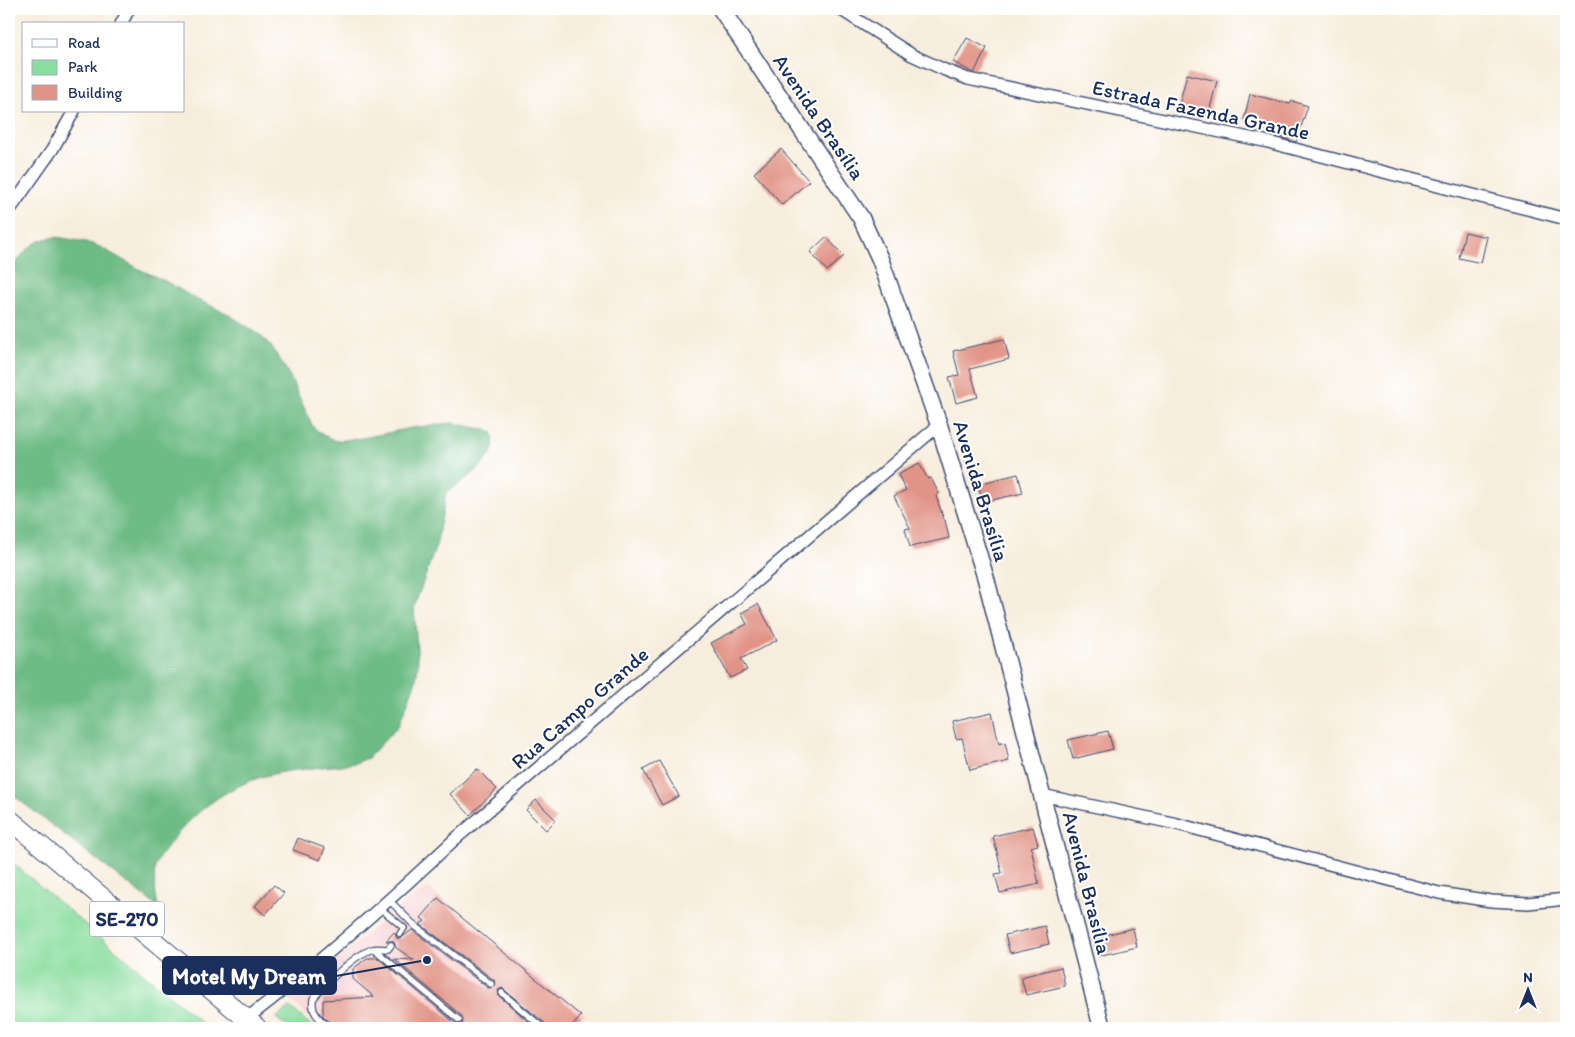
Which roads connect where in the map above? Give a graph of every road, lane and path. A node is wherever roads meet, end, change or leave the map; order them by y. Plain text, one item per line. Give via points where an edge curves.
1 (129, 9) edge
2 (721, 9) edge
3 (840, 9) edge
4 (122, 22) edge
5 (73, 112) edge
6 (9, 211) edge
7 (1566, 219) edge
8 (939, 424) junction
9 (1042, 795) junction
10 (9, 819) edge
11 (1566, 899) edge
12 (390, 900) junction
13 (380, 908) junction
14 (400, 934) dead end
15 (392, 945) dead end
16 (374, 949) junction
17 (491, 984) dead end
18 (502, 993) dead end
19 (459, 1020) dead end
20 (251, 1024) edge
21 (330, 1028) edge
22 (543, 1028) edge
23 (1102, 1028) edge

1 - 4 street
2 - 8 main road, Avenida Brasília via 861,218
3 - 7 street, Estrada Fazenda Grande via 912,54 968,79 1264,142
5 - 6 street via 52,150
8 - 9 main road, Avenida Brasília via 986,579
8 - 12 street, Rua Campo Grande via 454,840
9 - 11 street via 1177,824 1439,893 1519,903
9 - 23 main road, Avenida Brasília
10 - 20 main road, SE-270
12 - 13 street, Rua Campo Grande
12 - 17 lane via 416,926
13 - 14 lane via 404,928
13 - 20 street, Rua Campo Grande via 282,992
15 - 16 lane via 388,949
16 - 19 lane
16 - 21 lane via 334,976 313,999 312,1009
18 - 22 lane

